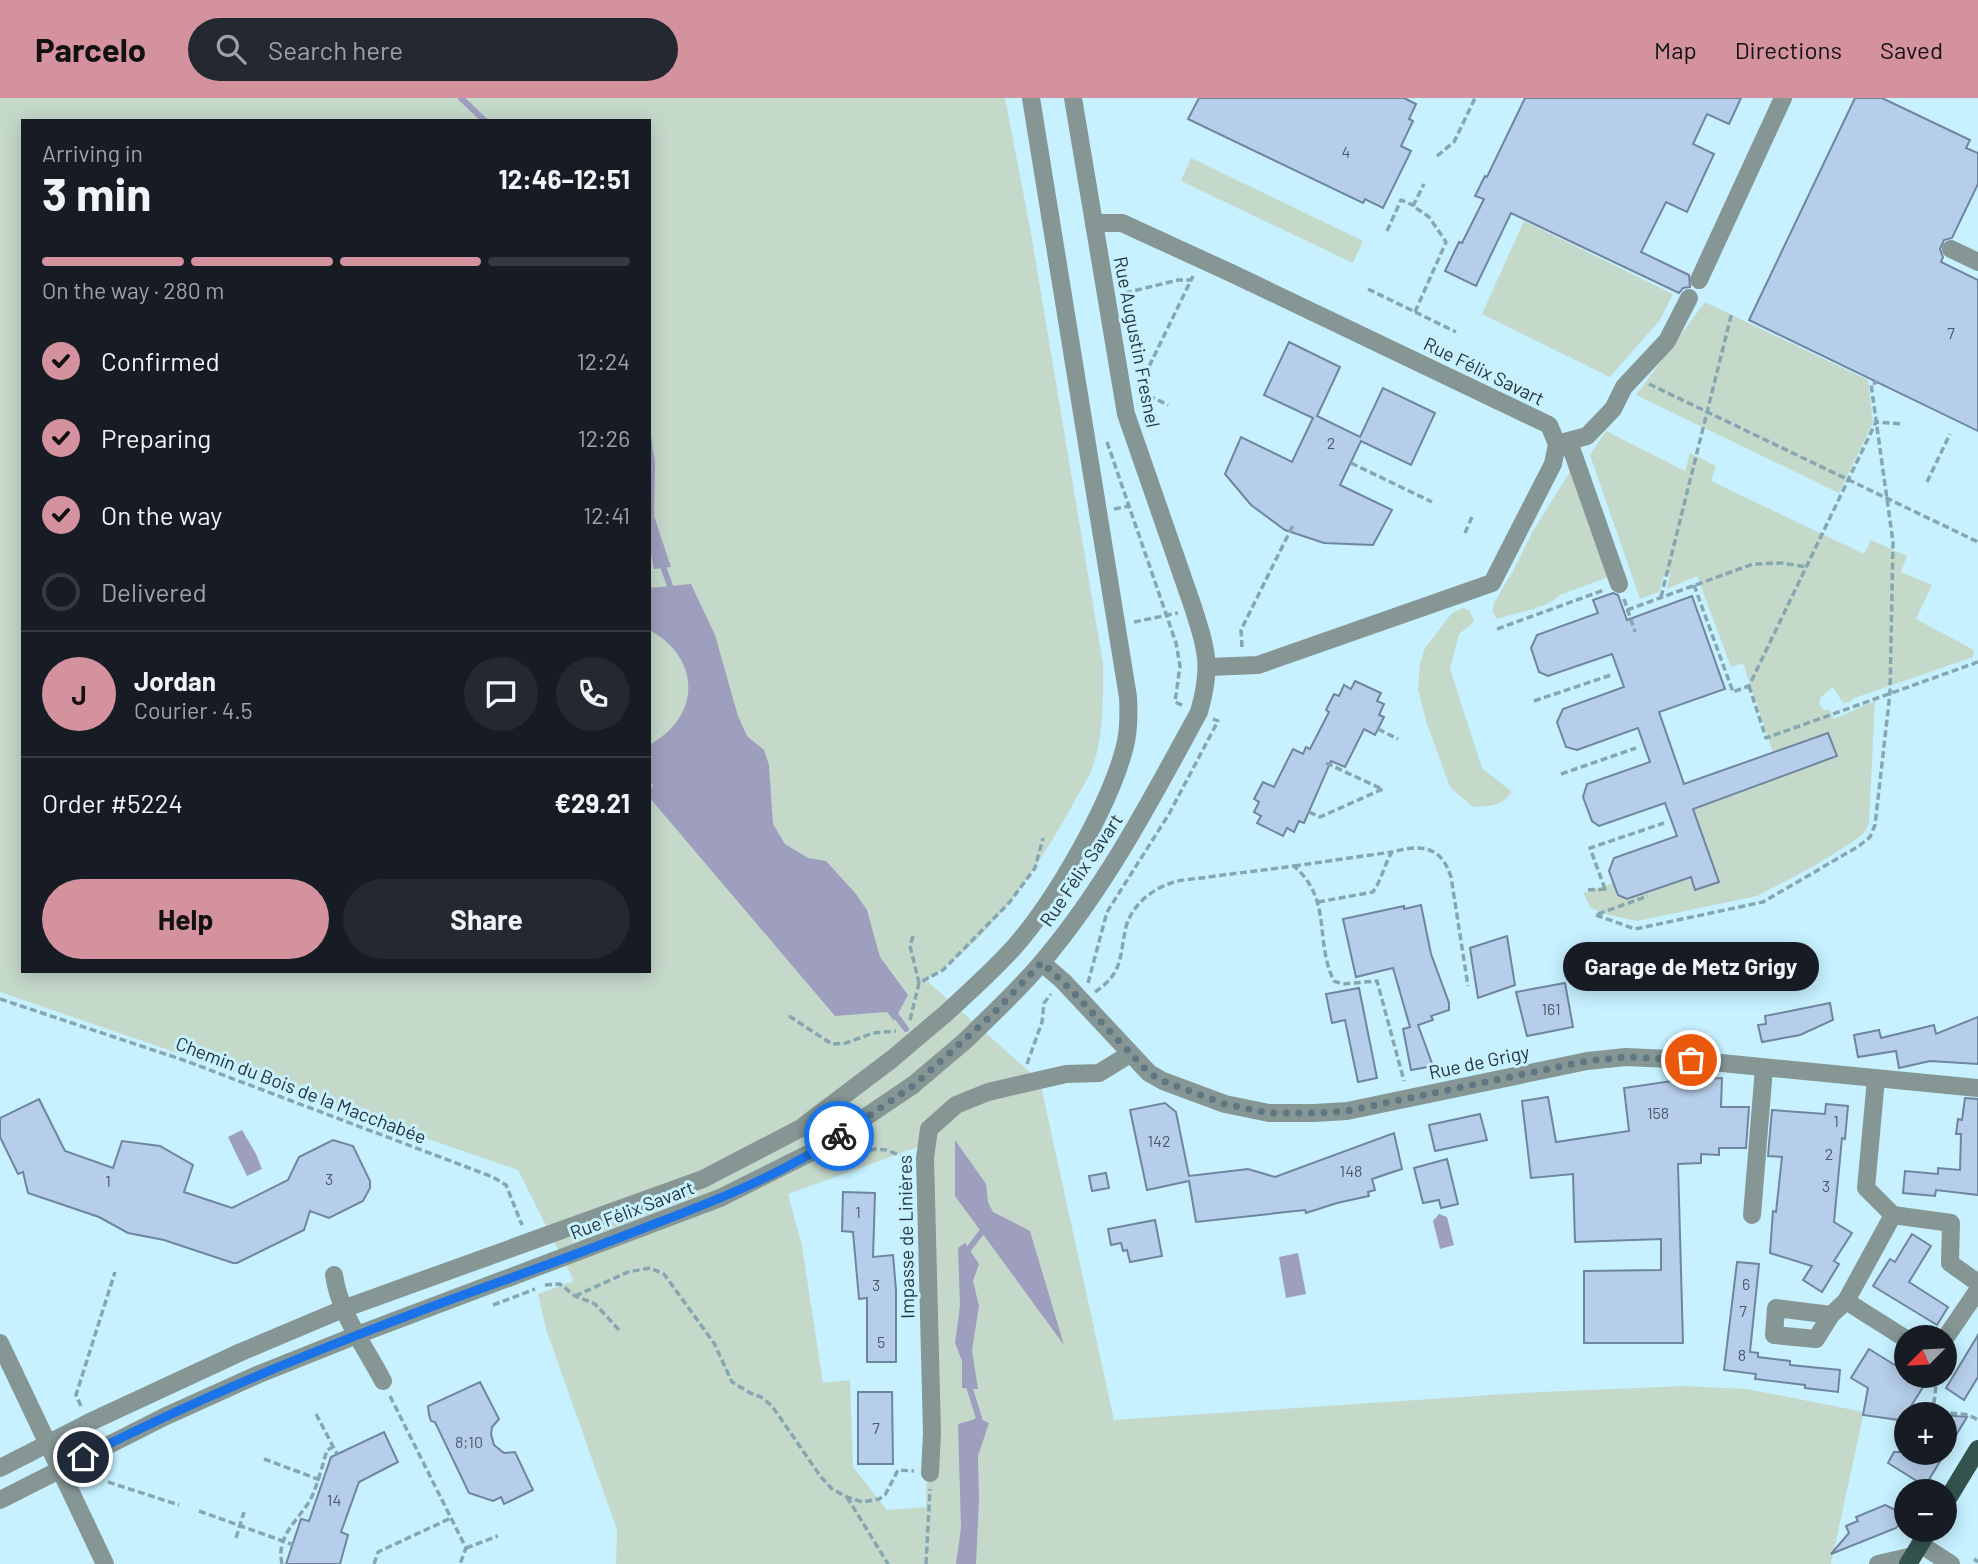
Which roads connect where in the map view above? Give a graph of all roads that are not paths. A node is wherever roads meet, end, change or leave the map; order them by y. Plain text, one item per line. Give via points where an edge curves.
1 (1031, 98) edge
2 (1073, 98) edge
3 (1783, 98) edge
4 (1094, 223) junction
5 (1951, 249) dead end
6 (1978, 262) edge
7 (1699, 280) dead end
8 (1689, 298) dead end
9 (1563, 443) junction
10 (1619, 584) road end
11 (1208, 667) junction
12 (1042, 962) junction
13 (1130, 1054) junction
14 (1764, 1068) junction
15 (1876, 1079) junction
16 (1978, 1088) edge
17 (1752, 1215) dead end
18 (1893, 1215) junction
19 (334, 1275) dead end
20 (1978, 1283) edge
21 (1978, 1290) edge
22 (1846, 1301) junction
23 (343, 1309) junction
24 (1831, 1315) dead end
25 (1954, 1325) edge
26 (1894, 1331) edge
27 (357, 1335) junction
28 (0, 1343) edge
29 (383, 1381) road end
30 (47, 1445) junction
31 (1978, 1449) edge
32 (0, 1468) edge
33 (59, 1469) junction
34 (930, 1473) road end
35 (1957, 1484) edge
36 (0, 1500) edge
37 (1918, 1548) edge
38 (105, 1564) edge
39 (1878, 1564) edge
40 (1951, 1564) edge

1 - 23 street, bridge via 1129,723 1103,804 1049,901 1017,944 944,1015 801,1128 702,1179
2 - 4 street, Rue Augustin Fresnel
3 - 7 street
4 - 9 street, Rue Félix Savart via 1122,223 1203,260 1549,425
4 - 11 street, Rue Augustin Fresnel via 1106,297 1130,391 1126,414 1193,607
5 - 6 street
8 - 9 street via 1667,341 1624,387 1613,409 1587,436
9 - 10 street
9 - 11 street via 1492,583 1258,665
11 - 12 street, Rue Félix Savart via 1199,712 1129,839
12 - 13 street, Rue de Grigy
12 - 27 street, Rue Félix Savart, bridge via 965,1041 914,1085 820,1149 720,1198
13 - 14 street, Rue de Grigy via 1163,1081 1225,1104 1269,1113 1347,1111 1626,1057
13 - 34 street, Impasse de Linières via 1100,1073 1066,1074 988,1092 956,1105 929,1129 925,1158
14 - 15 street, Rue de Grigy
14 - 17 street
15 - 16 street, Rue de Grigy
15 - 18 street via 1866,1188
18 - 20 street via 1951,1223 1950,1263
18 - 22 street
19 - 23 street
21 - 25 street
22 - 24 street
22 - 26 street
23 - 27 street
23 - 30 street via 228,1357
27 - 29 street
27 - 33 street, Rue Félix Savart via 257,1375
28 - 30 street
30 - 32 street
30 - 33 street
31 - 35 main road
33 - 36 street, Rue Félix Savart
33 - 38 street
37 - 39 street
37 - 40 street

